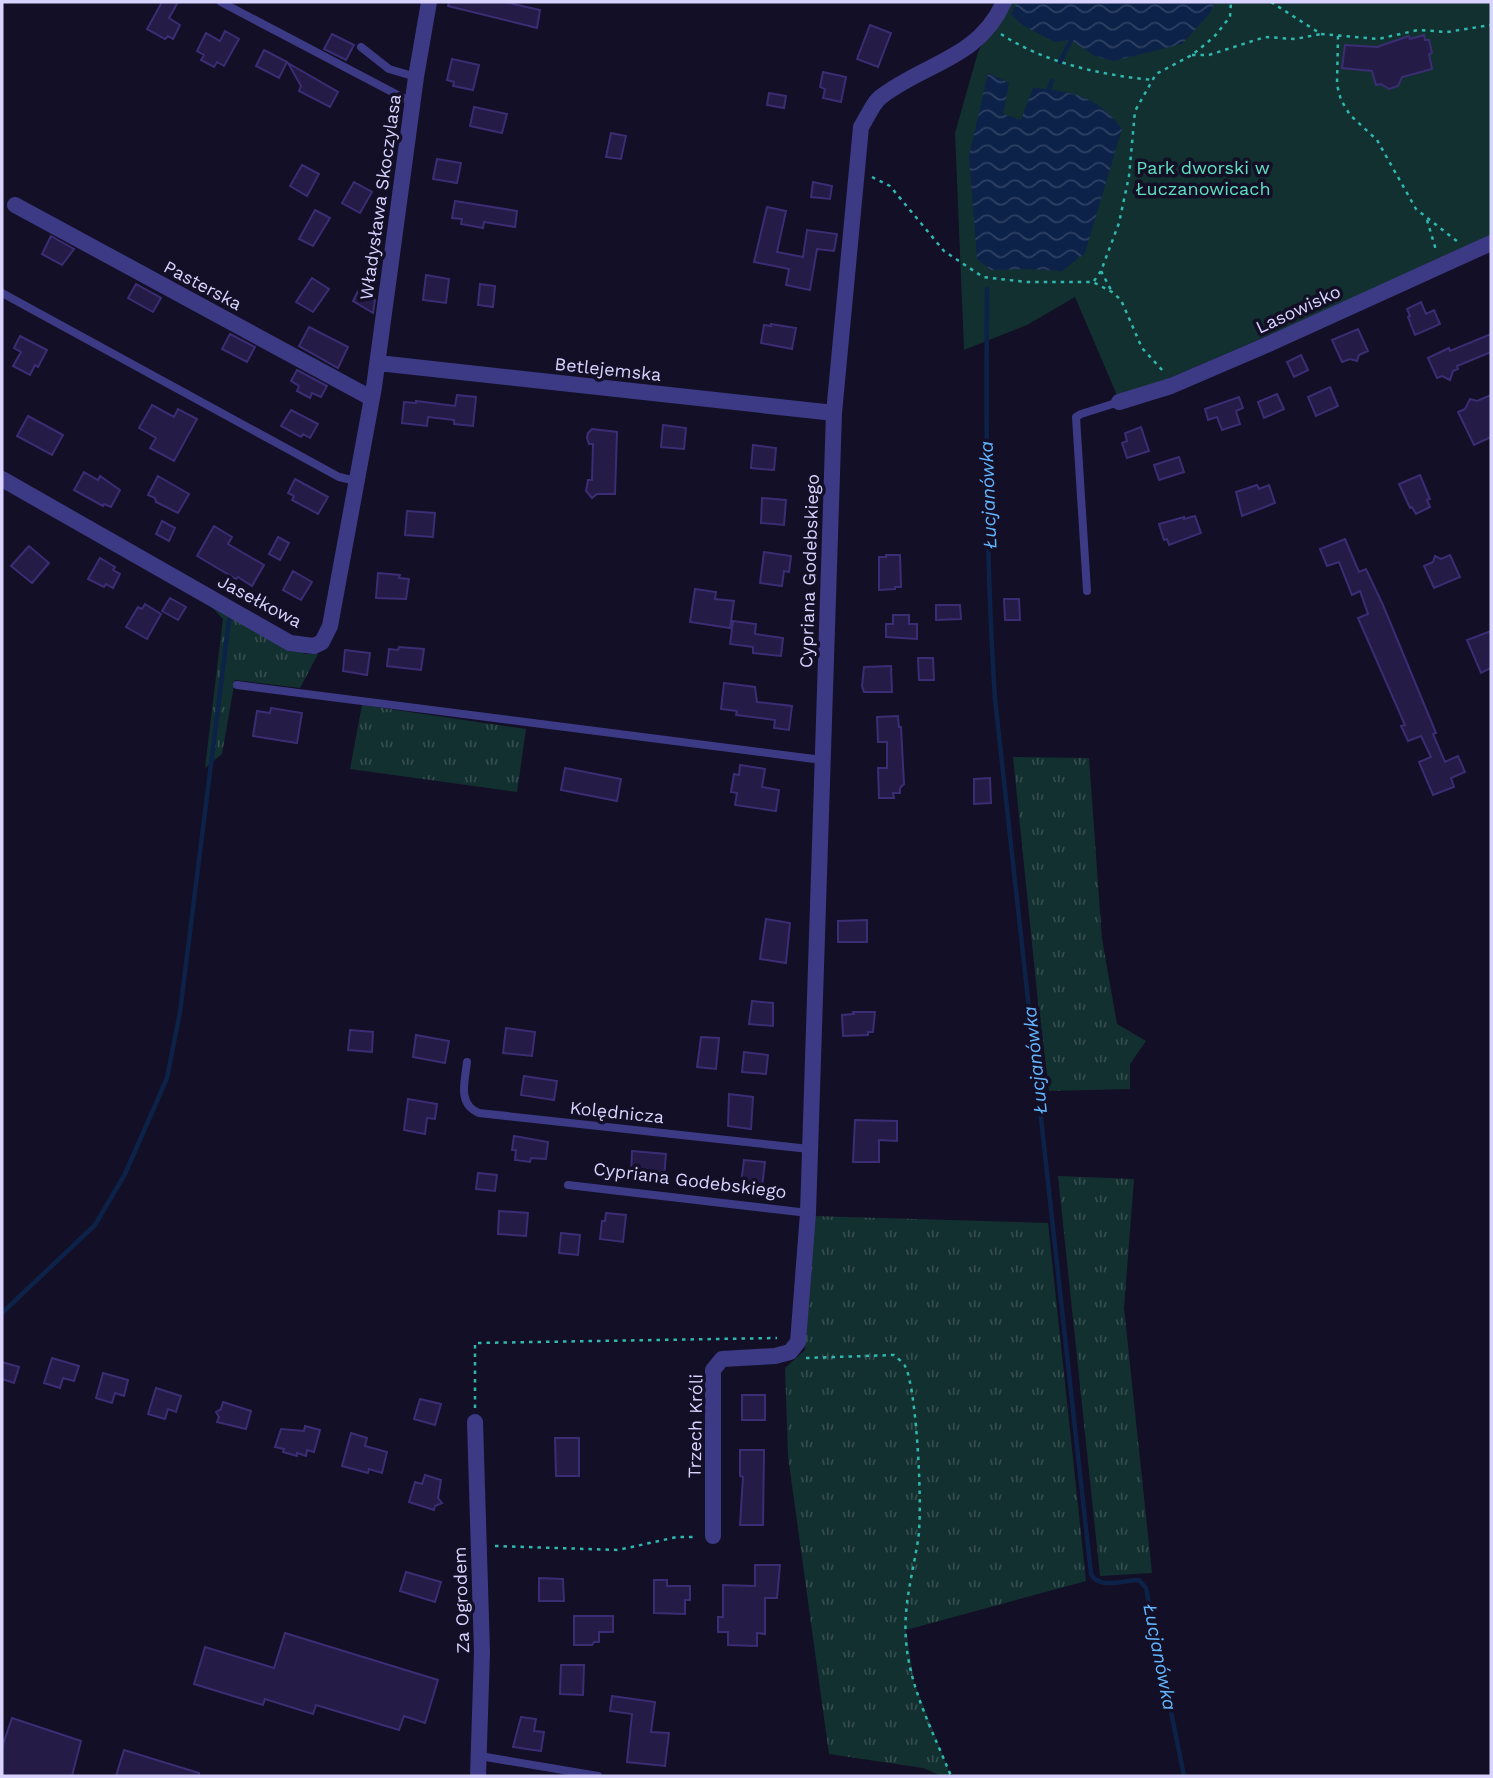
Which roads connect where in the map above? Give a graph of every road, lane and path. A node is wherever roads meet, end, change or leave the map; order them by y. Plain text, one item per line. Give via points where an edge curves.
1 (221, 2) edge
2 (429, 2) edge
3 (1004, 2) edge
4 (1231, 2) edge
5 (1271, 2) edge
6 (1491, 25) edge
7 (989, 26) junction
8 (1321, 34) junction
9 (1338, 36) junction
10 (361, 47) dead end
11 (1192, 55) junction
12 (416, 77) junction
13 (1153, 80) junction
14 (413, 103) junction
15 (858, 169) junction
16 (15, 205) dead end
17 (1427, 220) junction
18 (1491, 243) edge
19 (1472, 252) junction
20 (1441, 266) junction
21 (1101, 271) junction
22 (1093, 282) junction
23 (1112, 292) junction
24 (2, 293) edge
25 (377, 363) junction
26 (1171, 386) junction
27 (371, 398) junction
28 (1119, 402) joint
29 (834, 413) junction
30 (2, 479) edge
31 (356, 481) junction
32 (1087, 591) dead end
33 (237, 685) dead end
34 (822, 761) junction
35 (467, 1062) dead end
36 (810, 1149) junction
37 (568, 1185) dead end
38 (808, 1213) junction
39 (795, 1344) junction
40 (475, 1422) joint
41 (713, 1536) joint
42 (478, 1546) junction
43 (480, 1756) junction
44 (478, 1776) edge
45 (598, 1776) edge
46 (951, 1776) edge

1 - 14 lane
2 - 12 street, Władysława Skoczylasa
3 - 7 street, Cypriana Godebskiego
4 - 11 path via 1230,17
5 - 8 path
6 - 9 path via 1447,32 1418,30 1377,39
7 - 13 path via 1020,46 1060,62
7 - 15 street, Cypriana Godebskiego via 972,45 880,97 861,127
8 - 9 path
8 - 11 path via 1294,39 1265,37 1209,55
9 - 17 path via 1340,100 1377,141 1403,190
10 - 12 lane via 388,69
11 - 13 path
12 - 14 street, Władysława Skoczylasa
13 - 21 path via 1135,111 1129,176 1119,223
14 - 25 street, Władysława Skoczylasa
15 - 22 path via 890,186 944,251 983,277
15 - 29 street, Cypriana Godebskiego
16 - 27 street, Pasterska
17 - 19 path
17 - 20 path
18 - 19 street, Lasowisko
19 - 20 street, Lasowisko
20 - 26 street, Lasowisko
21 - 22 path
21 - 23 path
22 - 23 path
23 - 26 path via 1121,300 1142,348 1162,368
24 - 31 lane via 339,477
25 - 27 street, Władysława Skoczylasa
25 - 29 street, Betlejemska
26 - 28 street, Lasowisko
27 - 31 street, Jasełkowa
28 - 32 lane via 1076,417
29 - 34 street, Cypriana Godebskiego
30 - 31 street, Jasełkowa via 290,643 314,646 322,642 330,625
33 - 34 lane
34 - 36 street, Cypriana Godebskiego
35 - 36 lane, Kolędnicza via 464,1096 478,1113
36 - 38 street, Cypriana Godebskiego
37 - 38 lane, Cypriana Godebskiego
38 - 39 street, Cypriana Godebskiego
39 - 40 path via 475,1343
39 - 41 street, Trzech Króli via 775,1356 722,1359 713,1370
39 - 46 path via 804,1358 894,1355 905,1365 920,1493 906,1641 914,1682
40 - 42 street, Za Ogrodem
41 - 42 path via 677,1537 618,1550
42 - 43 street, Za Ogrodem
43 - 44 street, Za Ogrodem
43 - 45 lane

